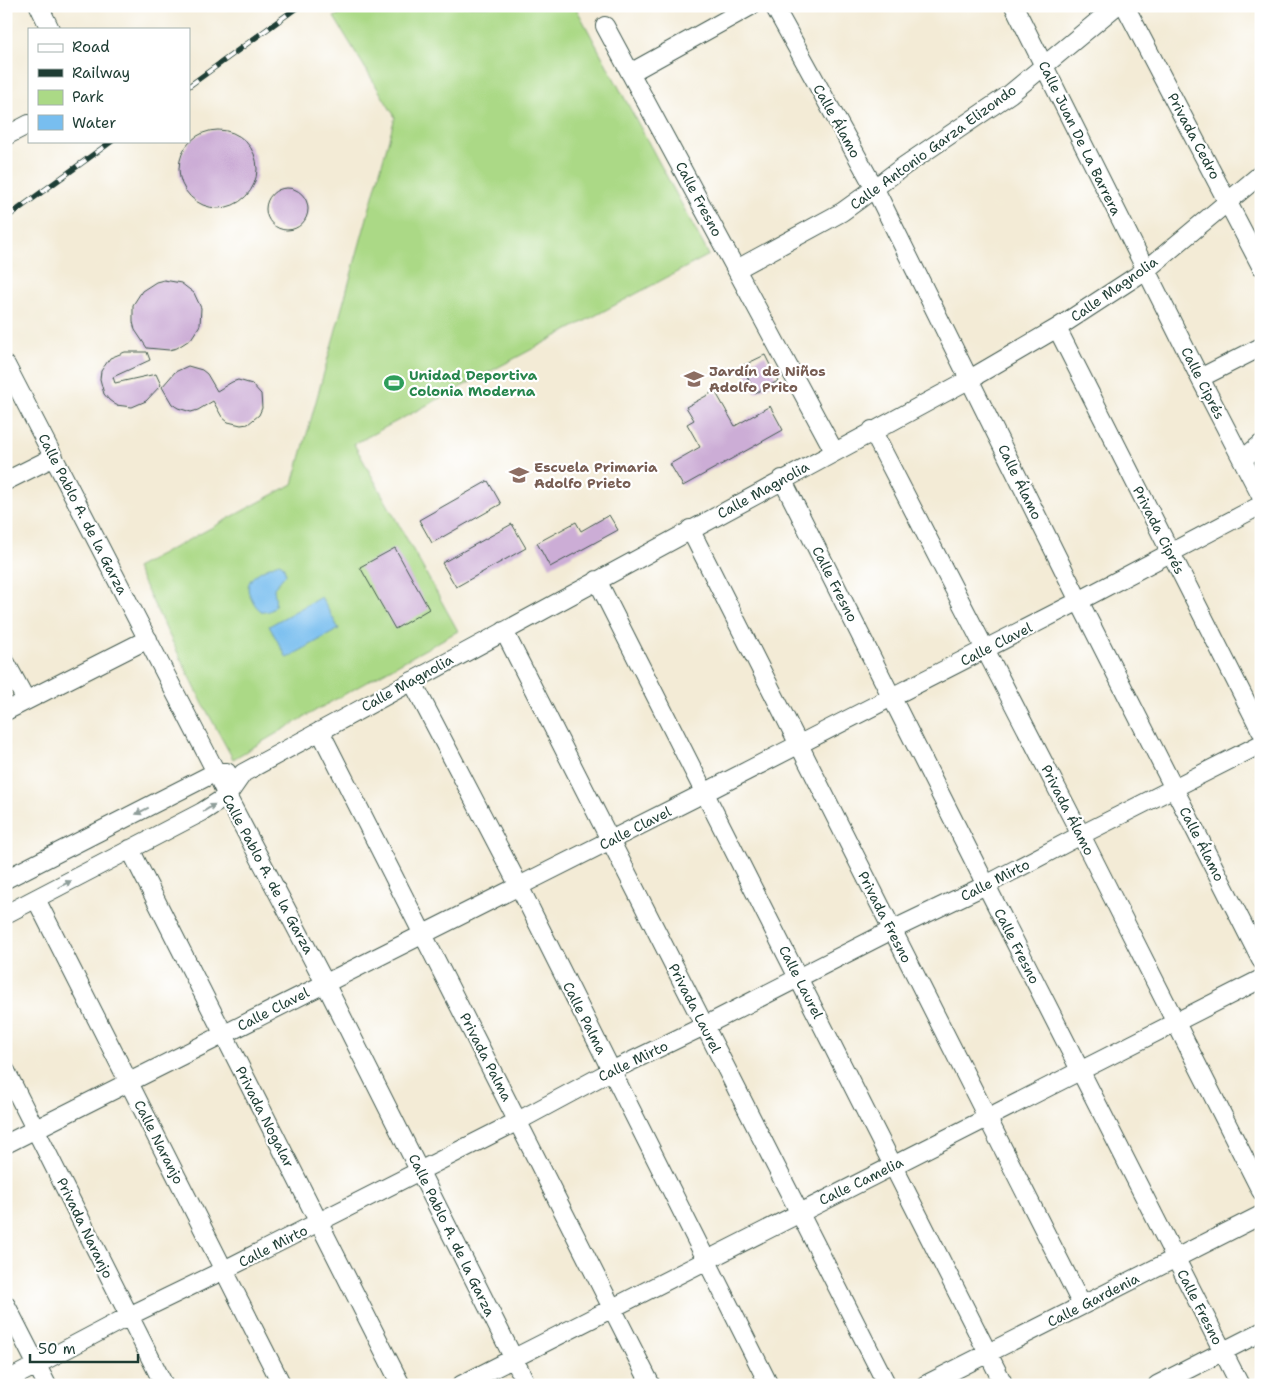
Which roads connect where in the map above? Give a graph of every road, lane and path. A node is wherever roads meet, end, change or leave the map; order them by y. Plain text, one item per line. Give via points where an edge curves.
1 (751, 6) edge
2 (774, 6) edge
3 (1014, 6) edge
4 (1116, 6) edge
5 (1126, 6) edge
6 (606, 26) dead end
7 (1044, 64) junction
8 (630, 73) junction
9 (28, 125) edge
10 (6, 136) edge
11 (1261, 174) edge
12 (874, 189) junction
13 (1228, 202) junction
14 (1261, 266) edge
15 (736, 269) junction
16 (1146, 270) junction
17 (1057, 328) junction
18 (1261, 347) edge
19 (6, 365) edge
20 (1200, 378) junction
21 (970, 379) junction
22 (872, 430) junction
23 (1261, 444) edge
24 (834, 451) junction
25 (54, 457) junction
26 (1243, 459) junction
27 (782, 479) junction
28 (6, 481) edge
29 (1261, 496) edge
30 (1261, 505) edge
31 (690, 529) junction
32 (1170, 553) junction
33 (597, 580) junction
34 (1079, 601) junction
35 (504, 631) junction
36 (148, 639) junction
37 (985, 649) junction
38 (6, 663) edge
39 (412, 681) junction
40 (892, 697) junction
41 (26, 700) junction
42 (6, 710) edge
43 (320, 730) junction
44 (1261, 731) edge
45 (1261, 744) edge
46 (798, 745) junction
47 (216, 772) junction
48 (243, 772) junction
49 (1174, 789) junction
50 (706, 792) junction
51 (227, 796) junction
52 (1081, 835) junction
53 (611, 840) junction
54 (130, 849) junction
55 (6, 879) edge
56 (986, 885) junction
57 (519, 886) junction
58 (36, 899) junction
59 (6, 914) edge
60 (892, 930) junction
61 (424, 935) junction
62 (1261, 960) edge
63 (798, 979) junction
64 (1261, 979) edge
65 (325, 982) junction
66 (1175, 1022) junction
67 (704, 1026) junction
68 (223, 1036) junction
69 (6, 1071) edge
70 (611, 1071) junction
71 (1081, 1071) junction
72 (129, 1083) junction
73 (988, 1118) junction
74 (518, 1120) junction
75 (36, 1128) junction
76 (6, 1144) edge
77 (893, 1165) junction
78 (420, 1170) junction
79 (1261, 1191) edge
80 (799, 1212) junction
81 (1261, 1215) edge
82 (319, 1222) junction
83 (1176, 1258) junction
84 (706, 1259) junction
85 (224, 1270) junction
86 (6, 1305) edge
87 (1082, 1305) junction
88 (612, 1307) junction
89 (129, 1316) junction
90 (1261, 1332) edge
91 (1223, 1351) junction
92 (988, 1352) junction
93 (513, 1358) junction
94 (37, 1365) junction
95 (6, 1380) edge
96 (47, 1385) edge
97 (164, 1385) edge
98 (282, 1385) edge
99 (401, 1385) edge
100 (461, 1385) edge
101 (527, 1385) edge
102 (651, 1385) edge
103 (769, 1385) edge
104 (887, 1385) edge
105 (925, 1385) edge
106 (1004, 1385) edge
107 (1157, 1385) edge
108 (1240, 1385) edge

1 - 8 street
2 - 12 street, Calle Álamo
3 - 7 street, Calle Juan De La Barrera
4 - 7 street, Calle Antonio Garza Elizondo
5 - 13 street, Privada Cedro
6 - 8 street, Calle Fresno
7 - 12 street, Calle Antonio Garza Elizondo via 990,109
7 - 16 street, Calle Juan De La Barrera
8 - 15 street, Calle Fresno
9 - 10 street
11 - 13 street, Calle Magnolia
12 - 15 street, Calle Antonio Garza Elizondo via 842,212
12 - 21 street, Calle Álamo
13 - 14 street, Privada Cedro
13 - 16 street, Calle Magnolia
15 - 24 street, Calle Fresno
16 - 17 street, Calle Magnolia
16 - 20 street, Calle Ciprés
17 - 21 street, Calle Magnolia
17 - 32 street, Privada Ciprés
18 - 20 street
19 - 25 street, Calle Pablo A. de la Garza
20 - 26 street, Calle Ciprés
21 - 22 street, Calle Magnolia
21 - 34 street, Calle Álamo
22 - 24 street, Calle Magnolia
22 - 37 street, Privada Álamo
23 - 26 street
24 - 27 street, Calle Magnolia
25 - 28 street
25 - 36 street, Calle Pablo A. de la Garza
26 - 29 street, Calle Ciprés
27 - 31 street, Calle Magnolia
27 - 40 street, Calle Fresno
30 - 32 street, Calle Clavel
31 - 33 street, Calle Magnolia
31 - 46 street, Privada Fresno
32 - 34 street, Calle Clavel
32 - 44 street, Privada Ciprés
33 - 35 street, Calle Magnolia
33 - 50 street, Calle Laurel
34 - 37 street, Calle Clavel
34 - 49 street, Calle Álamo
35 - 39 street, Calle Magnolia
35 - 53 street, Privada Laurel
36 - 41 street
36 - 47 street, Calle Pablo A. de la Garza
37 - 40 street, Calle Clavel
37 - 52 street, Privada Álamo
38 - 41 street
39 - 43 street, Calle Magnolia
39 - 57 street, Calle Palma
40 - 46 street, Calle Clavel
40 - 56 street, Calle Fresno
41 - 42 street
43 - 48 street, Calle Magnolia
43 - 61 street, Privada Palma
45 - 49 street, Calle Mirto
46 - 50 street, Calle Clavel
46 - 60 street, Privada Fresno
47 - 48 street, Calle Magnolia
47 - 51 street, Calle Pablo A. de la Garza
47 -> 55 street, Calle Magnolia
48 - 51 street, Calle Magnolia
49 - 52 street, Calle Mirto
49 - 62 street, Calle Álamo
50 - 53 street, Calle Clavel
50 - 63 street, Calle Laurel
54 -> 51 street, Calle Magnolia
51 - 65 street, Calle Pablo A. de la Garza
52 - 56 street, Calle Mirto
52 - 66 street, Privada Álamo
53 - 57 street, Calle Clavel
53 - 67 street, Privada Laurel
58 -> 54 street, Calle Magnolia
54 - 68 street, Privada Nogalar
56 - 60 street, Calle Mirto
56 - 71 street, Calle Fresno
57 - 61 street, Calle Clavel
57 - 70 street, Calle Palma
58 - 59 street, Calle Magnolia
58 - 72 street, Calle Naranjo
60 - 63 street, Calle Mirto
60 - 73 street, Privada Fresno
61 - 65 street, Calle Clavel
61 - 74 street, Privada Palma
63 - 67 street, Calle Mirto
63 - 77 street, Calle Laurel
64 - 66 street, Calle Camelia
65 - 68 street, Calle Clavel
65 - 78 street, Calle Pablo A. de la Garza
66 - 71 street, Calle Camelia
66 - 79 street, Privada Álamo
67 - 70 street, Calle Mirto
67 - 80 street, Privada Laurel
68 - 72 street, Calle Clavel
68 - 82 street, Privada Nogalar
69 - 75 street, Privada Naranjo
70 - 74 street, Calle Mirto
70 - 84 street, Calle Palma
71 - 73 street, Calle Camelia
71 - 83 street, Calle Fresno
72 - 75 street, Calle Clavel
72 - 85 street, Calle Naranjo
73 - 77 street, Calle Camelia
73 - 87 street, Privada Fresno
74 - 78 street, Calle Mirto
74 - 88 street, Privada Palma
75 - 76 street, Calle Clavel
75 - 89 street, Privada Naranjo
77 - 80 street, Calle Camelia
77 - 92 street, Calle Laurel
78 - 82 street, Calle Mirto
78 - 93 street, Calle Pablo A. de la Garza
80 - 84 street, Calle Camelia
80 - 104 street, Privada Laurel
81 - 83 street, Calle Gardenia
82 - 85 street, Calle Mirto
82 - 99 street, Privada Nogalar
83 - 87 street, Calle Gardenia
83 - 91 street, Calle Fresno
84 - 88 street, Calle Camelia
84 - 103 street, Calle Palma
85 - 89 street, Calle Mirto
85 - 98 street, Calle Naranjo
86 - 94 street
87 - 92 street, Calle Gardenia
88 - 93 street, Calle Camelia
88 - 102 street, Privada Palma
89 - 94 street, Calle Mirto
89 - 97 street, Privada Naranjo
90 - 91 street
91 - 107 street
91 - 108 street, Calle Fresno
92 - 105 street, Calle Gardenia
92 - 106 street, Calle Laurel
93 - 100 street, Calle Camelia
93 - 101 street, Calle Pablo A. de la Garza
94 - 95 street, Calle Mirto
94 - 96 street

